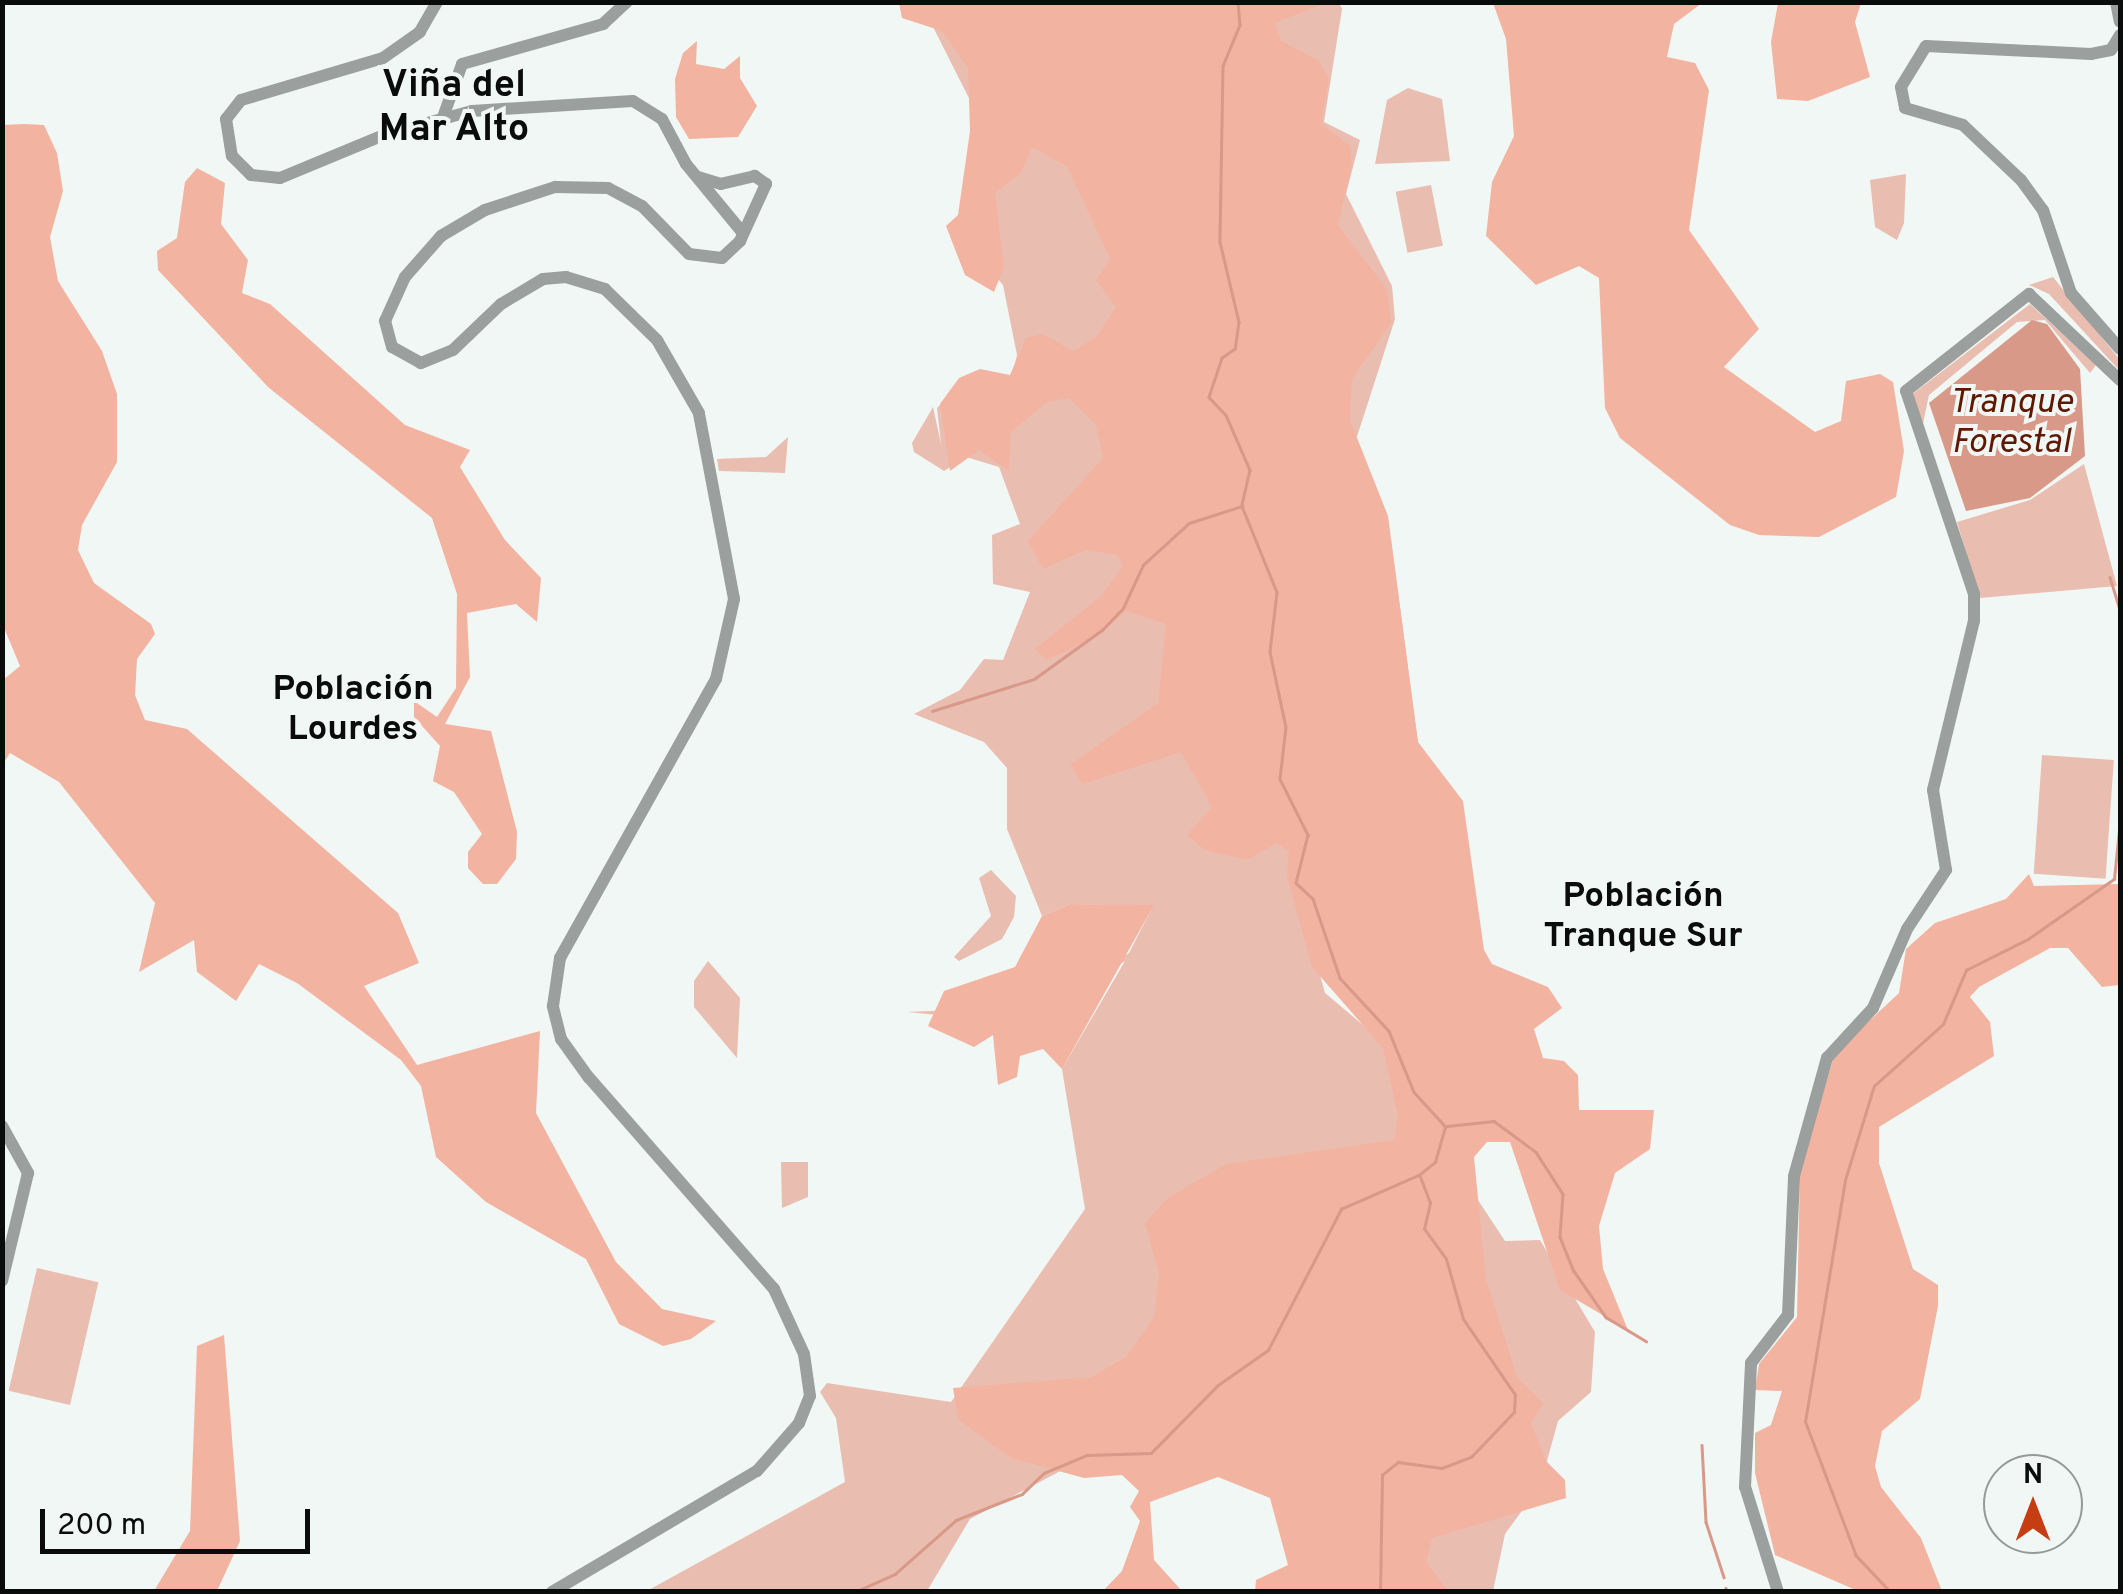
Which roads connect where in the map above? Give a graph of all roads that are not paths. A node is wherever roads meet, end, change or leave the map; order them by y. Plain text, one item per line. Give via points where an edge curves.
1 (437, 2) edge
2 (627, 2) edge
3 (2116, 2) edge
4 (2120, 22) edge
5 (2120, 36) edge
6 (450, 94) junction
7 (472, 112) junction
8 (442, 120) junction
9 (717, 189) junction
10 (731, 214) junction
11 (752, 216) junction
12 (742, 232) junction
13 (2120, 349) edge
14 (2120, 380) edge
15 (2, 1126) edge
16 (2, 1282) edge
17 (552, 1592) edge
18 (1778, 1592) edge

1 - 8 street via 398,50 258,90 230,111 225,132 239,165 264,179
2 - 6 street via 603,24 462,64
3 - 4 street
5 - 13 street via 2111,50 2091,54 1926,46 1904,74 1905,108 1963,126 2043,210 2071,293
6 - 7 street
6 - 8 street
7 - 8 street
7 - 9 street via 633,102 662,119 698,177
9 - 10 street
9 - 11 street via 749,176 763,181
10 - 11 street
10 - 12 street
11 - 12 street
12 - 17 street via 722,258 698,259 628,196 581,184 555,187 485,210 441,236 405,277 385,321 400,355 434,360 523,289 555,276 605,289 658,340 699,414 734,599 727,645 660,787 560,958 552,992 561,1040 787,1316 810,1396 777,1454
14 - 18 street via 2028,294 1906,391 1974,594 1974,621 1933,790 1946,870 1907,929 1873,1008 1827,1058 1794,1176 1788,1315 1750,1363 1745,1488
15 - 16 street via 28,1174

